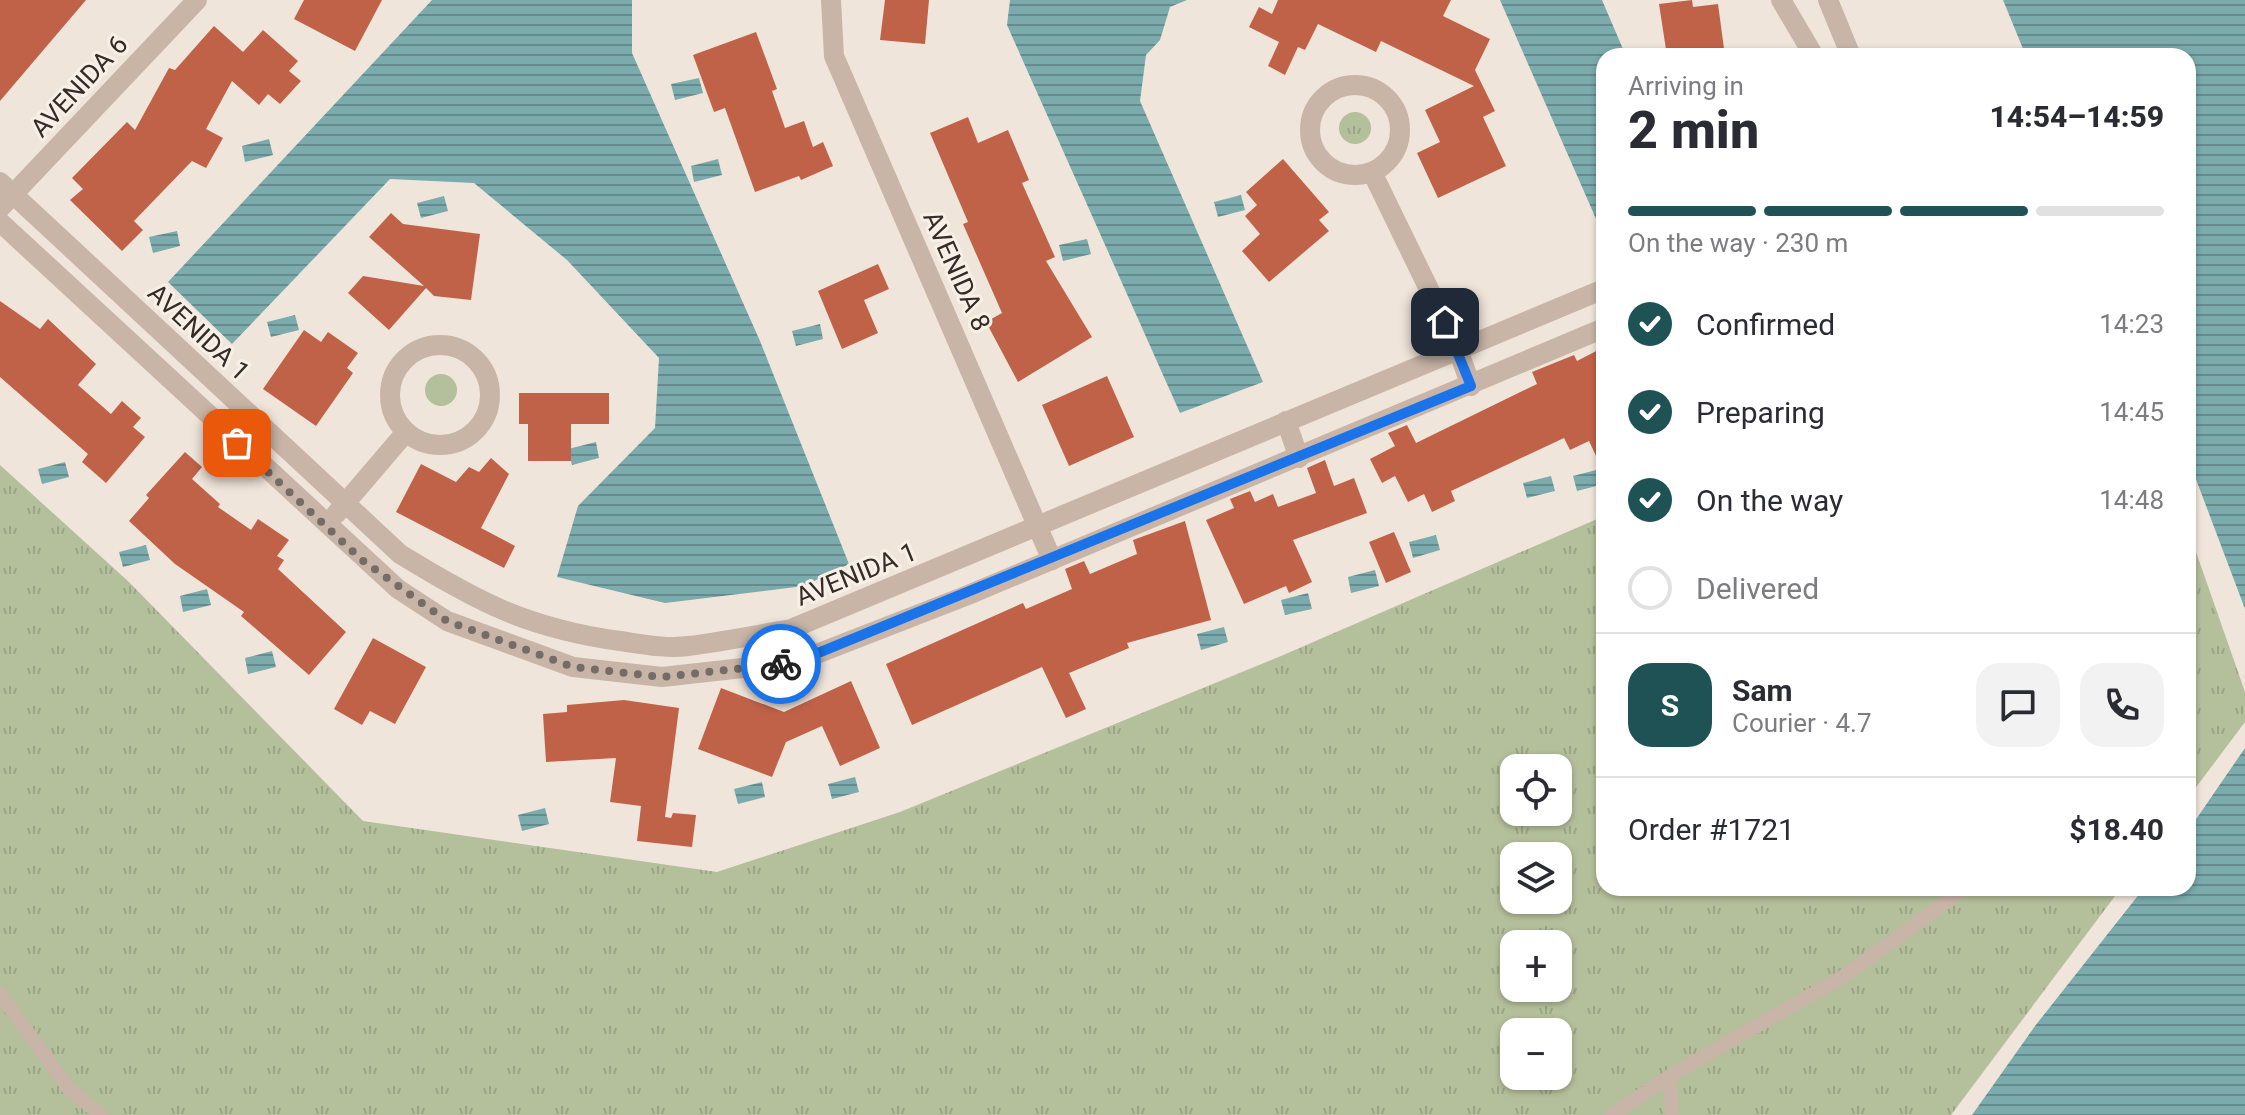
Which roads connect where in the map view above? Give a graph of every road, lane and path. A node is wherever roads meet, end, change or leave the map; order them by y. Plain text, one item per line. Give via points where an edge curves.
1 (197, 0) edge
2 (831, 0) edge
3 (1784, 0) edge
4 (1828, 0) edge
5 (1810, 48) edge
6 (1848, 48) edge
7 (1372, 172) junction
8 (4, 195) edge
9 (0, 222) edge
10 (1596, 292) edge
11 (1596, 331) edge
12 (1457, 347) junction
13 (1471, 386) junction
14 (1286, 421) junction
15 (406, 432) junction
16 (1299, 458) junction
17 (345, 505) junction
18 (326, 526) junction
19 (1040, 526) junction
20 (1052, 560) junction
21 (710, 642) junction
22 (710, 674) junction
23 (1954, 896) edge
24 (0, 994) edge
25 (1670, 1076) junction
26 (101, 1115) edge
27 (1612, 1115) edge
28 (1672, 1115) edge

1 - 8 street, AVENIDA 6
2 - 19 street, AVENIDA 8 via 834,56
3 - 5 street
4 - 6 street
7 - 7 street via 1392,157 1399,120 1376,90 1339,88 1327,95 1313,116 1311,141 1334,171
7 - 12 street
8 - 17 street, AVENIDA 1
9 - 18 street
10 - 12 street, AVENIDA 1
11 - 13 street
12 - 13 street
12 - 14 street, AVENIDA 1
13 - 16 street
14 - 16 street
14 - 19 street, AVENIDA 1
15 - 15 street via 442,445 477,429 490,393 474,358 438,345 403,361 390,397 397,422
15 - 17 street
16 - 20 street
17 - 18 street
17 - 21 street, AVENIDA 1 via 400,554 519,619 642,644 685,647
18 - 22 street via 398,589 447,621 573,667 662,677
19 - 20 street, AVENIDA 8
19 - 21 street, AVENIDA 1 via 791,629
20 - 22 street via 796,662
21 - 22 street
23 - 25 lane via 1844,976
24 - 26 lane via 69,1089
25 - 27 lane
25 - 28 lane

